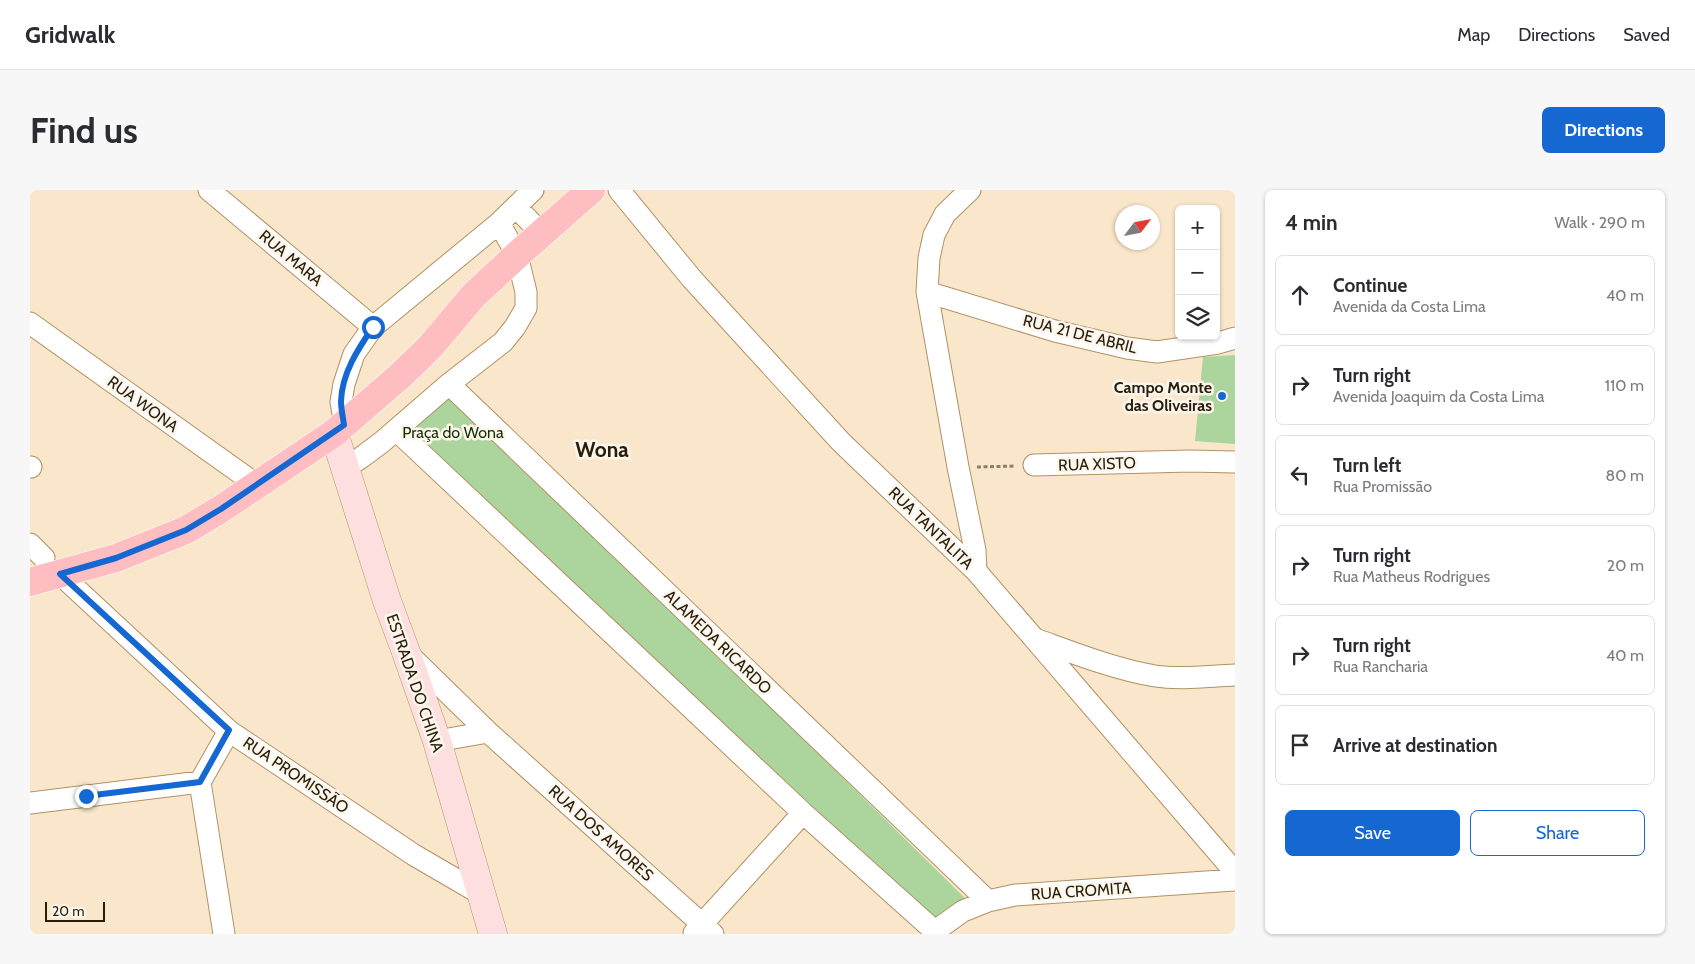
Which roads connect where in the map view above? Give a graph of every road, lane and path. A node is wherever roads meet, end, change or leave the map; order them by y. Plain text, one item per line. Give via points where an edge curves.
1 (209, 190) edge
2 (533, 190) edge
3 (591, 190) edge
4 (619, 190) edge
5 (970, 190) edge
6 (516, 207) junction
7 (499, 224) junction
8 (541, 233) junction
9 (517, 255) junction
10 (927, 292) junction
11 (30, 323) edge
12 (373, 327) junction
13 (1235, 338) edge
14 (448, 384) junction
15 (339, 429) junction
16 (396, 430) junction
17 (1235, 462) edge
18 (1034, 465) joint
19 (958, 467) junction
20 (345, 468) junction
21 (256, 484) junction
22 (45, 558) edge
23 (976, 571) junction
24 (30, 582) edge
25 (1034, 639) junction
26 (406, 652) junction
27 (1235, 675) edge
28 (229, 730) junction
29 (488, 732) junction
30 (437, 741) junction
31 (200, 782) junction
32 (30, 803) edge
33 (803, 813) junction
34 (1235, 872) edge
35 (1235, 880) edge
36 (481, 894) junction
37 (988, 901) junction
38 (703, 930) edge
39 (936, 933) edge
40 (224, 934) edge
41 (493, 934) edge

1 - 12 street, RUA MARA
2 - 6 street
3 - 8 main road
4 - 23 street, RUA TANTALITA via 692,279 841,442
5 - 10 street via 945,214 934,234
6 - 7 street
6 - 8 street
7 - 9 street
7 - 12 street
8 - 9 main road
9 - 14 street via 526,292 526,308 503,342
9 - 15 main road via 473,296 430,347
10 - 13 street, RUA 21 DE ABRIL via 1055,331 1127,348 1157,352
10 - 19 street
11 - 21 street, RUA WONA
12 - 15 street via 354,354 344,384
14 - 16 street
14 - 37 street, ALAMEDA RICARDO
15 - 20 main road, ESTRADA DO CHINA
15 - 21 main road
16 - 20 street
16 - 33 street
17 - 18 street, RUA XISTO
18 - 19 path, RUA XISTO
19 - 23 street via 975,550
20 - 26 main road, ESTRADA DO CHINA
21 - 22 main road via 186,530 116,558
22 - 24 main road
22 - 28 street, RUA PROMISSÃO
23 - 25 street, RUA TANTALITA
25 - 27 street via 1125,670 1157,677
25 - 34 street, RUA TANTALITA
26 - 29 street, RUA DOS AMORES
26 - 30 main road, ESTRADA DO CHINA
28 - 31 street
28 - 36 street, RUA PROMISSÃO via 414,855
29 - 30 street
29 - 38 street, RUA DOS AMORES
30 - 36 main road, ESTRADA DO CHINA
31 - 32 street
31 - 40 street
33 - 38 street
33 - 39 street
35 - 37 street, RUA CROMITA via 1015,895
36 - 41 main road, ESTRADA DO CHINA
37 - 39 street, RUA CROMITA via 963,911

